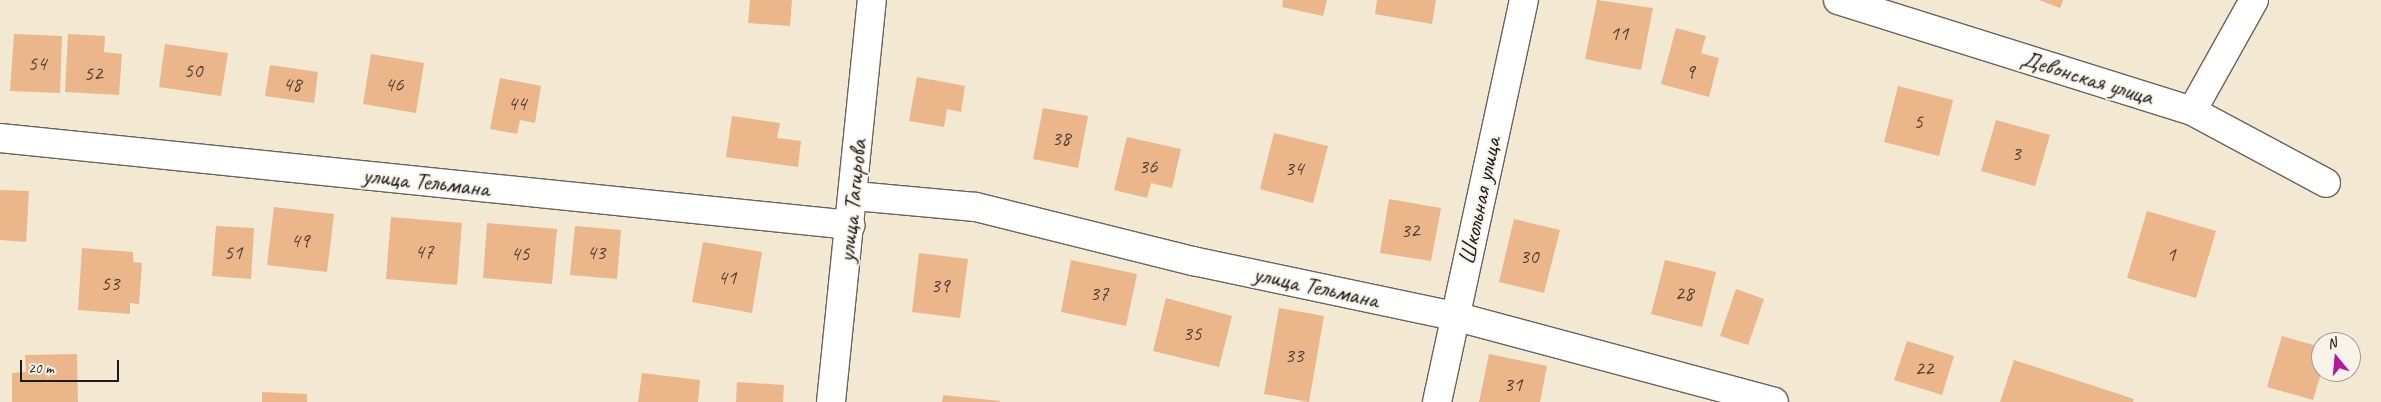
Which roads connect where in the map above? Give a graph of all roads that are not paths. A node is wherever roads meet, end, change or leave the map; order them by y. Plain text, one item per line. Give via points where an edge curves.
1 (872, 0) edge
2 (1524, 0) edge
3 (1838, 0) edge
4 (2254, 0) edge
5 (2192, 111) junction
6 (0, 138) edge
7 (2326, 183) dead end
8 (855, 196) junction
9 (851, 225) junction
10 (1454, 316) junction
11 (831, 402) edge
12 (1437, 402) edge
13 (1774, 402) edge

1 - 8 street, улица Тагирова
2 - 10 street, Школьная улица
3 - 5 street, Девонская улица
4 - 5 street
5 - 7 street, Девонская улица
6 - 9 street, улица Тельмана
8 - 9 street, улица Тагирова
8 - 10 street, улица Тельмана via 976,207 1193,262
9 - 11 street, улица Тагирова
10 - 12 street, Школьная улица
10 - 13 street, улица Тельмана

